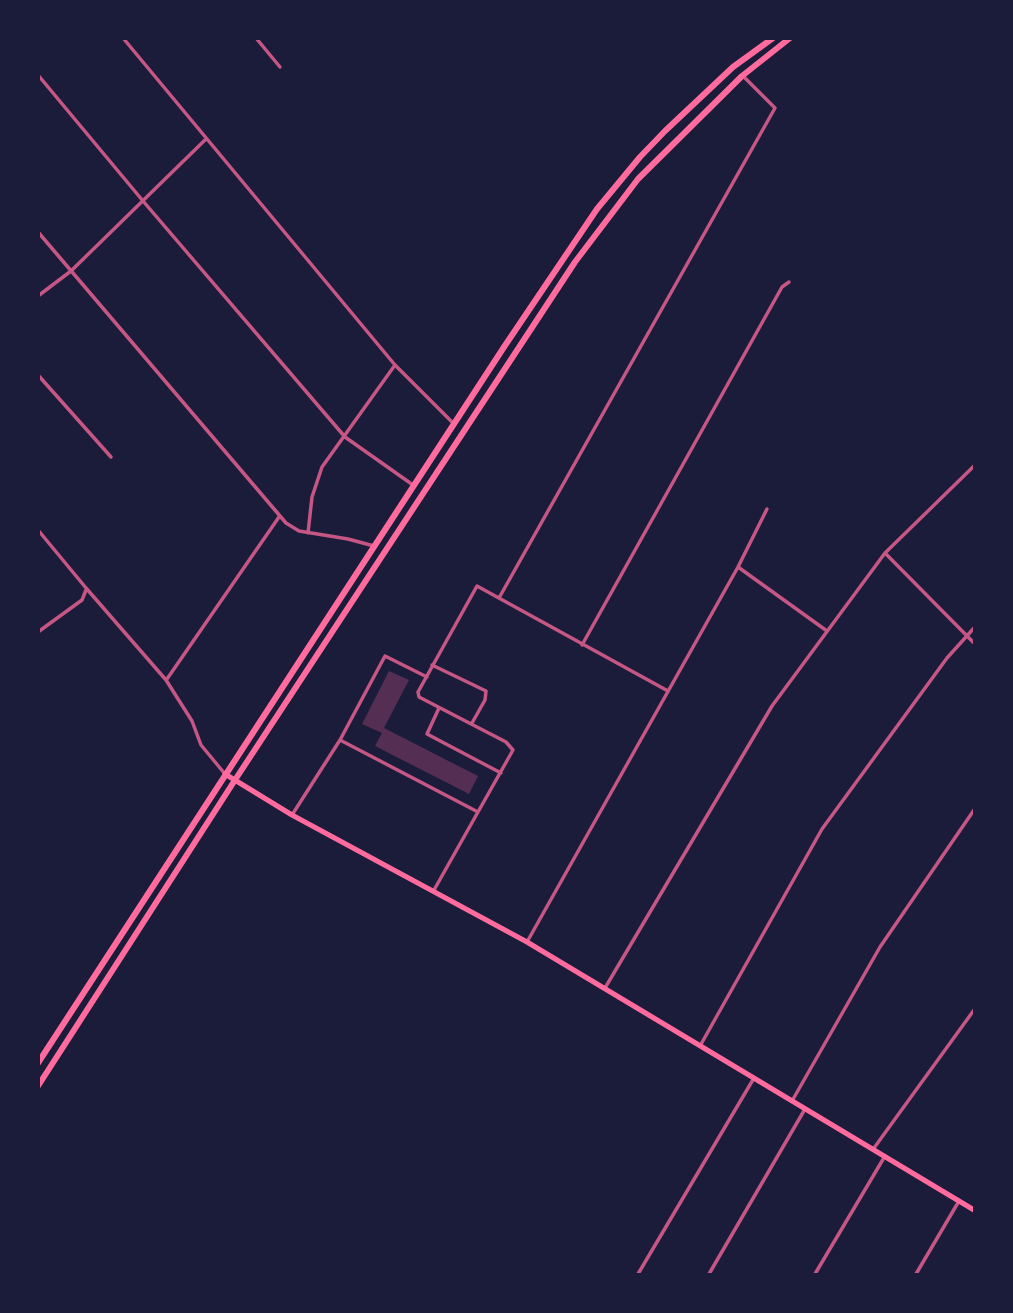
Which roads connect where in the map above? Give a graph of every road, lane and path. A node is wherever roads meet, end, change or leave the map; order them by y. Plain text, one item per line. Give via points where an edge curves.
1 (122, 38) edge
2 (256, 38) edge
3 (772, 38) edge
4 (790, 38) edge
5 (280, 67) dead end
6 (38, 75) edge
7 (742, 76) junction
8 (206, 139) junction
9 (143, 201) junction
10 (38, 232) edge
11 (556, 267) junction
12 (71, 271) junction
13 (568, 274) junction
14 (789, 282) dead end
15 (38, 296) edge
16 (395, 365) junction
17 (38, 375) edge
18 (455, 424) junction
19 (345, 438) junction
20 (111, 457) dead end
21 (975, 466) edge
22 (415, 487) junction
23 (768, 509) dead end
24 (279, 517) junction
25 (38, 530) edge
26 (308, 533) junction
27 (374, 546) junction
28 (885, 553) junction
29 (738, 567) junction
30 (86, 588) junction
31 (499, 598) junction
32 (975, 628) edge
33 (827, 631) junction
34 (38, 632) edge
35 (967, 635) junction
36 (975, 643) edge
37 (583, 645) junction
38 (432, 665) junction
39 (427, 677) junction
40 (166, 680) junction
41 (668, 691) junction
42 (439, 708) junction
43 (472, 724) junction
44 (340, 740) junction
45 (501, 773) junction
46 (225, 774) junction
47 (235, 780) junction
48 (975, 810) edge
49 (478, 813) junction
50 (292, 815) junction
51 (434, 890) junction
52 (527, 942) junction
53 (605, 988) junction
54 (975, 1010) edge
55 (700, 1046) junction
56 (38, 1063) edge
57 (754, 1078) junction
58 (38, 1086) edge
59 (792, 1101) junction
60 (805, 1110) junction
61 (874, 1148) junction
62 (885, 1156) junction
63 (959, 1201) junction
64 (974, 1209) edge
65 (638, 1275) edge
66 (709, 1275) edge
67 (815, 1275) edge
68 (916, 1275) edge

1 - 8 street
2 - 5 street
3 - 11 highway via 733,67 640,156
4 - 7 highway
6 - 9 street
7 - 13 highway via 638,179
7 - 31 street via 775,108
8 - 9 street
8 - 16 street
9 - 12 street
9 - 19 street
10 - 12 street
11 - 13 highway
11 - 18 highway
12 - 15 street
12 - 24 street
13 - 47 highway
14 - 37 street via 782,287
16 - 18 street
16 - 19 street
17 - 20 street
18 - 22 highway
19 - 22 street
19 - 26 street via 322,467 312,497
21 - 28 street
22 - 27 highway
23 - 29 street
24 - 26 street
24 - 40 street
25 - 30 street
26 - 27 street
27 - 46 highway
28 - 33 street
28 - 35 street
29 - 33 street
29 - 41 street
30 - 34 street via 82,600
30 - 40 street
31 - 37 street
31 - 38 street via 477,586
32 - 35 street
33 - 53 street via 772,706
35 - 36 street
35 - 55 street via 822,829
37 - 41 street
38 - 39 street
38 - 43 street via 486,691
39 - 42 street via 419,697
39 - 44 street via 385,656
40 - 46 street via 201,745
41 - 52 street
42 - 43 street
42 - 45 street via 427,734
43 - 45 street via 513,750
44 - 49 street
44 - 50 street
45 - 49 street
46 - 47 main road
46 - 56 highway
47 - 50 main road
47 - 58 highway
48 - 59 street via 880,947
49 - 51 street
50 - 51 main road
51 - 52 main road
52 - 53 main road
53 - 55 main road
54 - 61 street
55 - 57 main road
57 - 59 main road
57 - 65 street
59 - 60 main road
60 - 61 main road
60 - 66 street
61 - 62 main road
62 - 63 main road
62 - 67 street
63 - 64 main road
63 - 68 street

